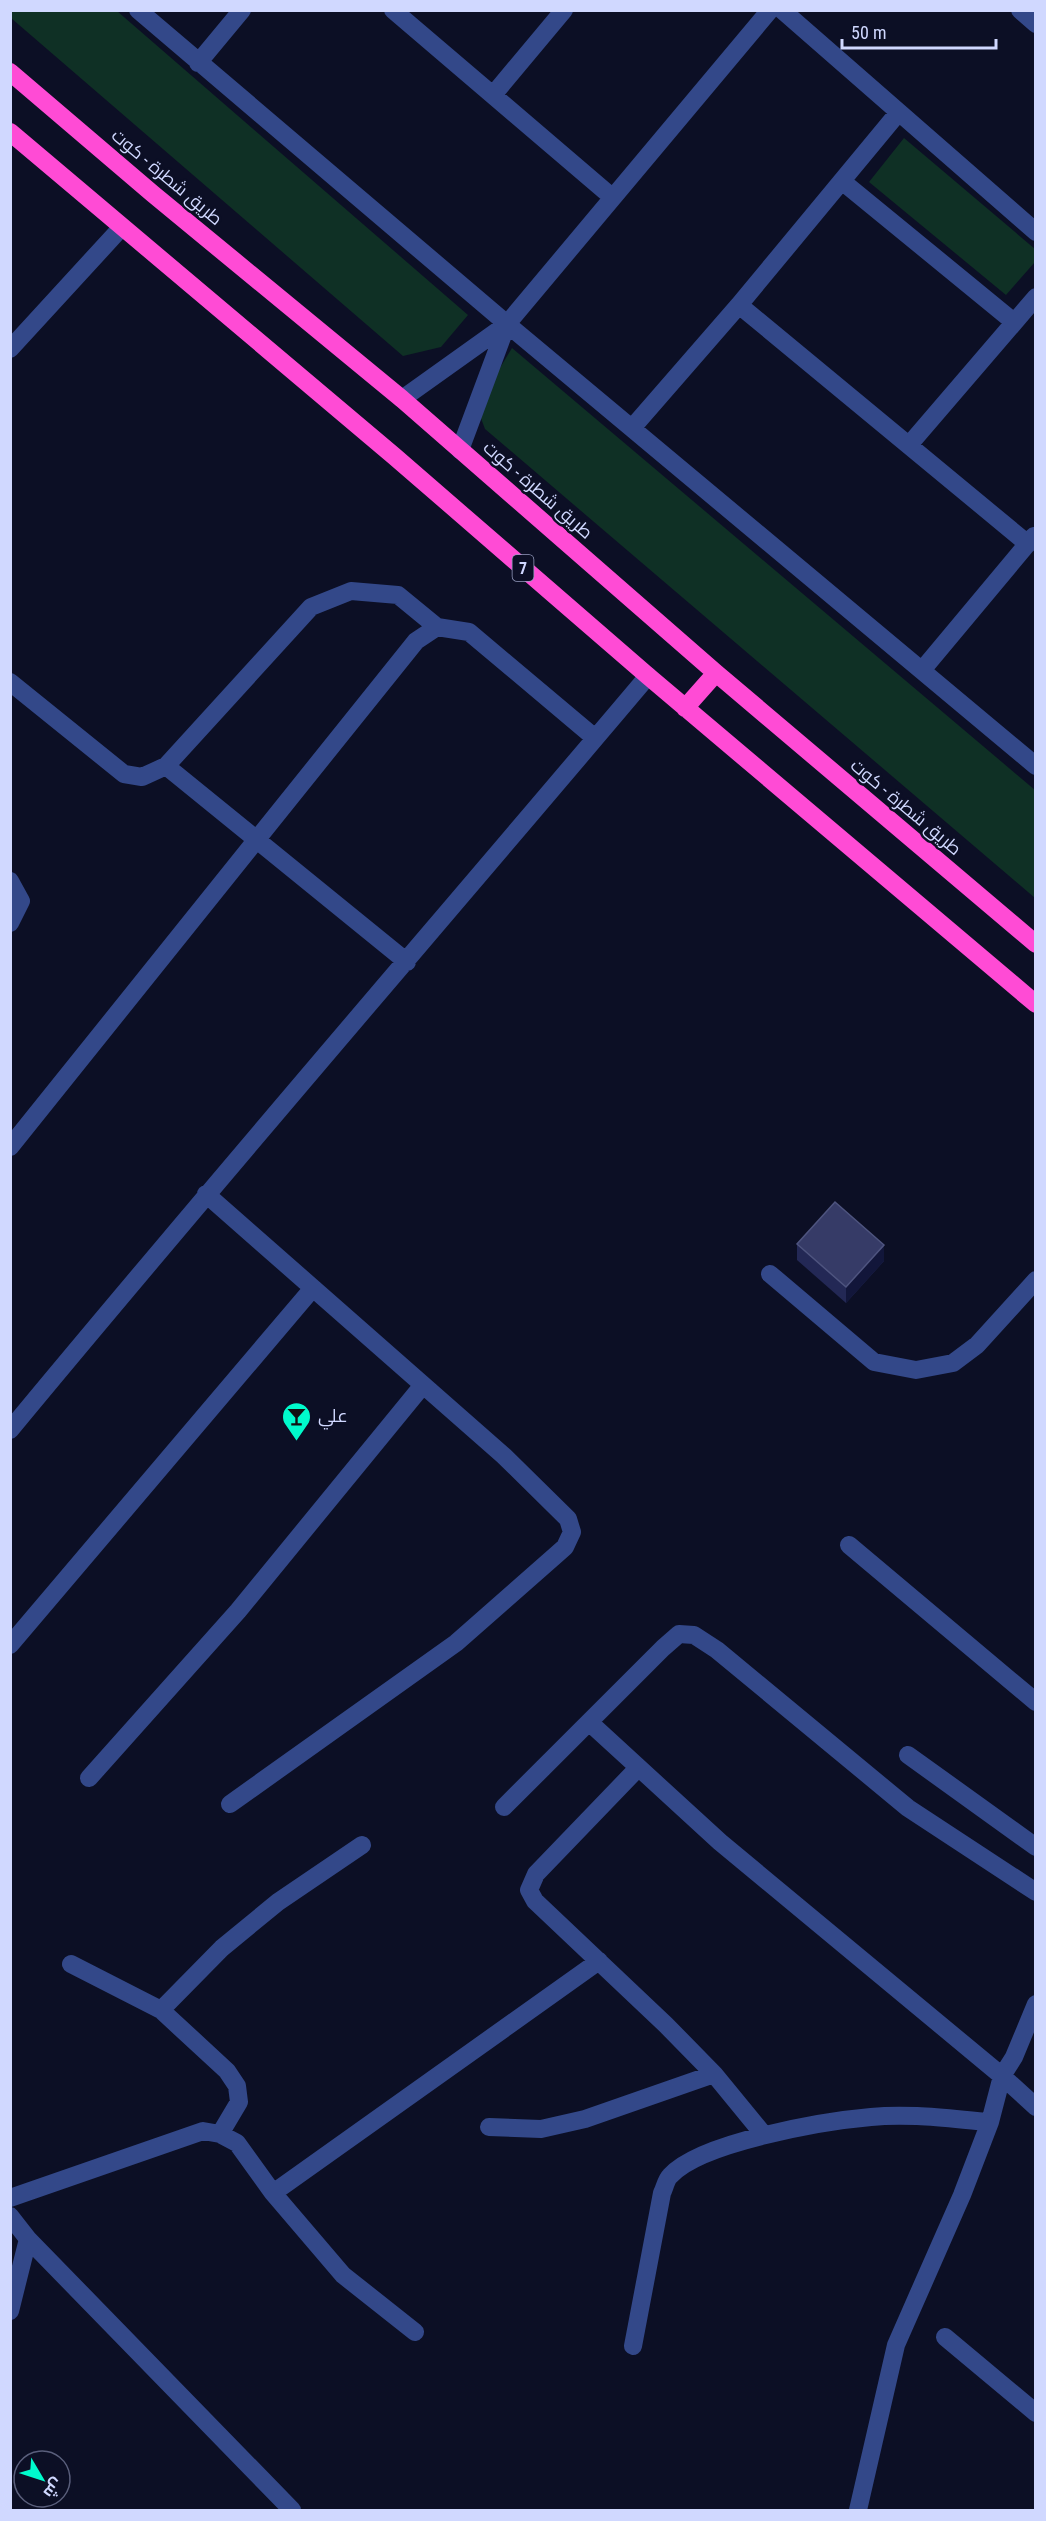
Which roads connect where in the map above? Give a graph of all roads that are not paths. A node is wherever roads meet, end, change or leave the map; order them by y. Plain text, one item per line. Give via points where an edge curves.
1 (138, 10) edge
2 (242, 10) edge
3 (393, 10) edge
4 (564, 10) edge
5 (770, 10) edge
6 (782, 10) edge
7 (1020, 10) edge
8 (1035, 24) edge
9 (198, 63) junction
10 (10, 72) edge
11 (492, 95) junction
12 (898, 112) junction
13 (10, 132) edge
14 (843, 182) junction
15 (612, 197) junction
16 (121, 228) junction
17 (1035, 232) edge
18 (1035, 297) edge
19 (740, 305) junction
20 (1014, 322) junction
21 (507, 324) junction
22 (10, 349) edge
23 (402, 399) junction
24 (632, 428) junction
25 (909, 446) junction
26 (460, 450) junction
27 (1031, 539) edge
28 (437, 627) junction
29 (923, 669) junction
30 (716, 673) junction
31 (648, 676) junction
32 (10, 682) edge
33 (686, 708) junction
34 (595, 738) junction
35 (166, 765) junction
36 (1035, 766) edge
37 (257, 840) junction
38 (10, 881) edge
39 (10, 924) edge
40 (1035, 944) edge
41 (407, 962) junction
42 (1035, 1004) edge
43 (10, 1147) edge
44 (206, 1194) junction
45 (770, 1274) dead end
46 (1035, 1280) edge
47 (313, 1288) junction
48 (423, 1385) junction
49 (10, 1430) edge
50 (849, 1545) dead end
51 (10, 1645) edge
52 (1035, 1702) edge
53 (589, 1722) junction
54 (908, 1755) dead end
55 (638, 1768) junction
56 (89, 1778) dead end
57 (230, 1804) dead end
58 (504, 1807) dead end
59 (362, 1845) dead end
60 (1035, 1846) edge
61 (1035, 1892) edge
62 (599, 1961) junction
63 (71, 1964) dead end
64 (1035, 2004) edge
65 (161, 2010) junction
66 (714, 2074) junction
67 (1002, 2076) junction
68 (1035, 2107) edge
69 (990, 2122) junction
70 (489, 2127) dead end
71 (220, 2134) junction
72 (764, 2135) junction
73 (273, 2193) junction
74 (10, 2198) edge
75 (10, 2216) edge
76 (28, 2239) junction
77 (10, 2311) edge
78 (415, 2332) dead end
79 (945, 2337) dead end
80 (633, 2346) dead end
81 (1035, 2414) edge
82 (292, 2511) edge
83 (858, 2511) edge

1 - 9 street
2 - 9 street
3 - 11 street
4 - 11 street
5 - 15 street
6 - 12 street
7 - 8 street
9 - 21 street
10 - 23 highway, طريق شطرة - كوت
11 - 15 street
12 - 14 street
12 - 17 street
13 - 16 highway, 7
14 - 19 street
14 - 20 street
15 - 21 street
16 - 22 street
16 - 31 highway, 7 via 394,456
18 - 20 street
19 - 24 street
19 - 25 street
20 - 25 street
21 - 23 street
21 - 24 street
21 - 26 street
23 - 26 highway, طريق شطرة - كوت
24 - 29 street
25 - 27 street
26 - 30 highway, طريق شطرة - كوت
27 - 29 street
28 - 34 street via 469,632
28 - 35 street via 398,595 351,591 311,607
28 - 37 street via 416,641
29 - 36 street
30 - 33 highway
30 - 40 highway, طريق شطرة - كوت
31 - 33 highway, 7
31 - 34 street
32 - 35 street via 124,774 142,777
33 - 42 highway, 7
34 - 41 street
35 - 37 street
37 - 41 street
37 - 43 street
38 - 39 street via 21,901
41 - 44 street
44 - 47 street
44 - 49 street
45 - 46 street via 874,1362 916,1370 952,1363 977,1345
47 - 48 street
47 - 51 street
48 - 56 street via 238,1611
48 - 57 street via 568,1519 570,1539 556,1556 456,1643
50 - 52 street
53 - 55 street
53 - 58 street
53 - 61 street via 663,1648 680,1634 694,1635 908,1808
54 - 60 street
55 - 62 street via 536,1874 529,1890 535,1901
55 - 67 street via 720,1842
59 - 65 street via 278,1902 222,1948
62 - 66 street
62 - 73 street
63 - 65 street
64 - 67 street
65 - 71 street via 227,2071 237,2086 239,2102
66 - 70 street via 585,2119 541,2129
66 - 72 street
67 - 68 street
67 - 69 street
69 - 72 street via 872,2116
69 - 83 street via 896,2345
71 - 73 street via 237,2143
71 - 74 street via 203,2132
72 - 80 street via 690,2161 669,2177 662,2193
73 - 78 street via 343,2275
75 - 76 street
76 - 77 street
76 - 82 street
79 - 81 street

